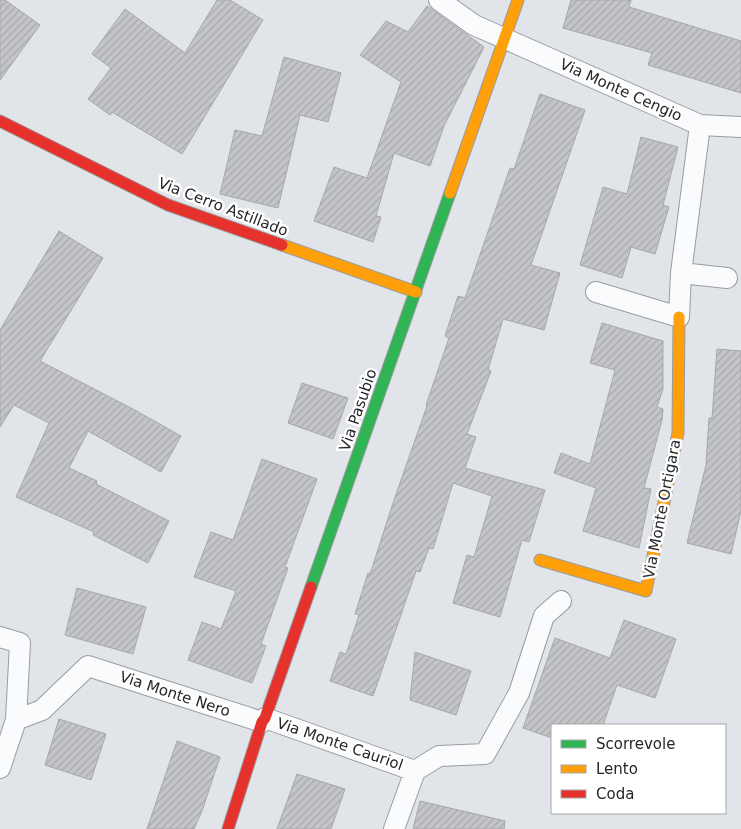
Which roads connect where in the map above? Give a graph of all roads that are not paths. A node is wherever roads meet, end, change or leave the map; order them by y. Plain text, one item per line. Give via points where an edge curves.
1 (439, 0) edge
2 (518, 0) edge
3 (504, 37) junction
4 (0, 121) edge
5 (700, 125) junction
6 (741, 127) edge
7 (681, 273) junction
8 (727, 278) dead end
9 (416, 292) junction
10 (596, 292) dead end
11 (679, 317) junction
12 (540, 560) dead end
13 (561, 601) dead end
14 (0, 637) edge
15 (16, 720) junction
16 (264, 720) junction
17 (0, 768) edge
18 (415, 771) junction
19 (228, 829) edge
20 (394, 829) edge

1 - 3 street, Via Monte Cengio via 474,25
2 - 3 street, Via Pasubio
3 - 5 street, Via Monte Cengio
3 - 9 street, Via Pasubio
4 - 9 street, Via Cerro Astillado via 168,205
5 - 6 street, Via Monte Cengio
5 - 7 street, Via Monte Ortigara
7 - 8 street
7 - 11 street, Via Monte Ortigara
9 - 16 street, Via Pasubio
10 - 11 street
11 - 12 street, Via Monte Ortigara via 678,433 646,591
13 - 18 street, Via Monte Cauriol via 544,616 520,693 485,754 439,756
14 - 15 street via 20,643
15 - 16 street, Via Monte Nero via 42,710 88,666
15 - 17 street
16 - 18 street, Via Monte Cauriol
16 - 19 street, Via Pasubio
18 - 20 street, Via Monte Cauriol

